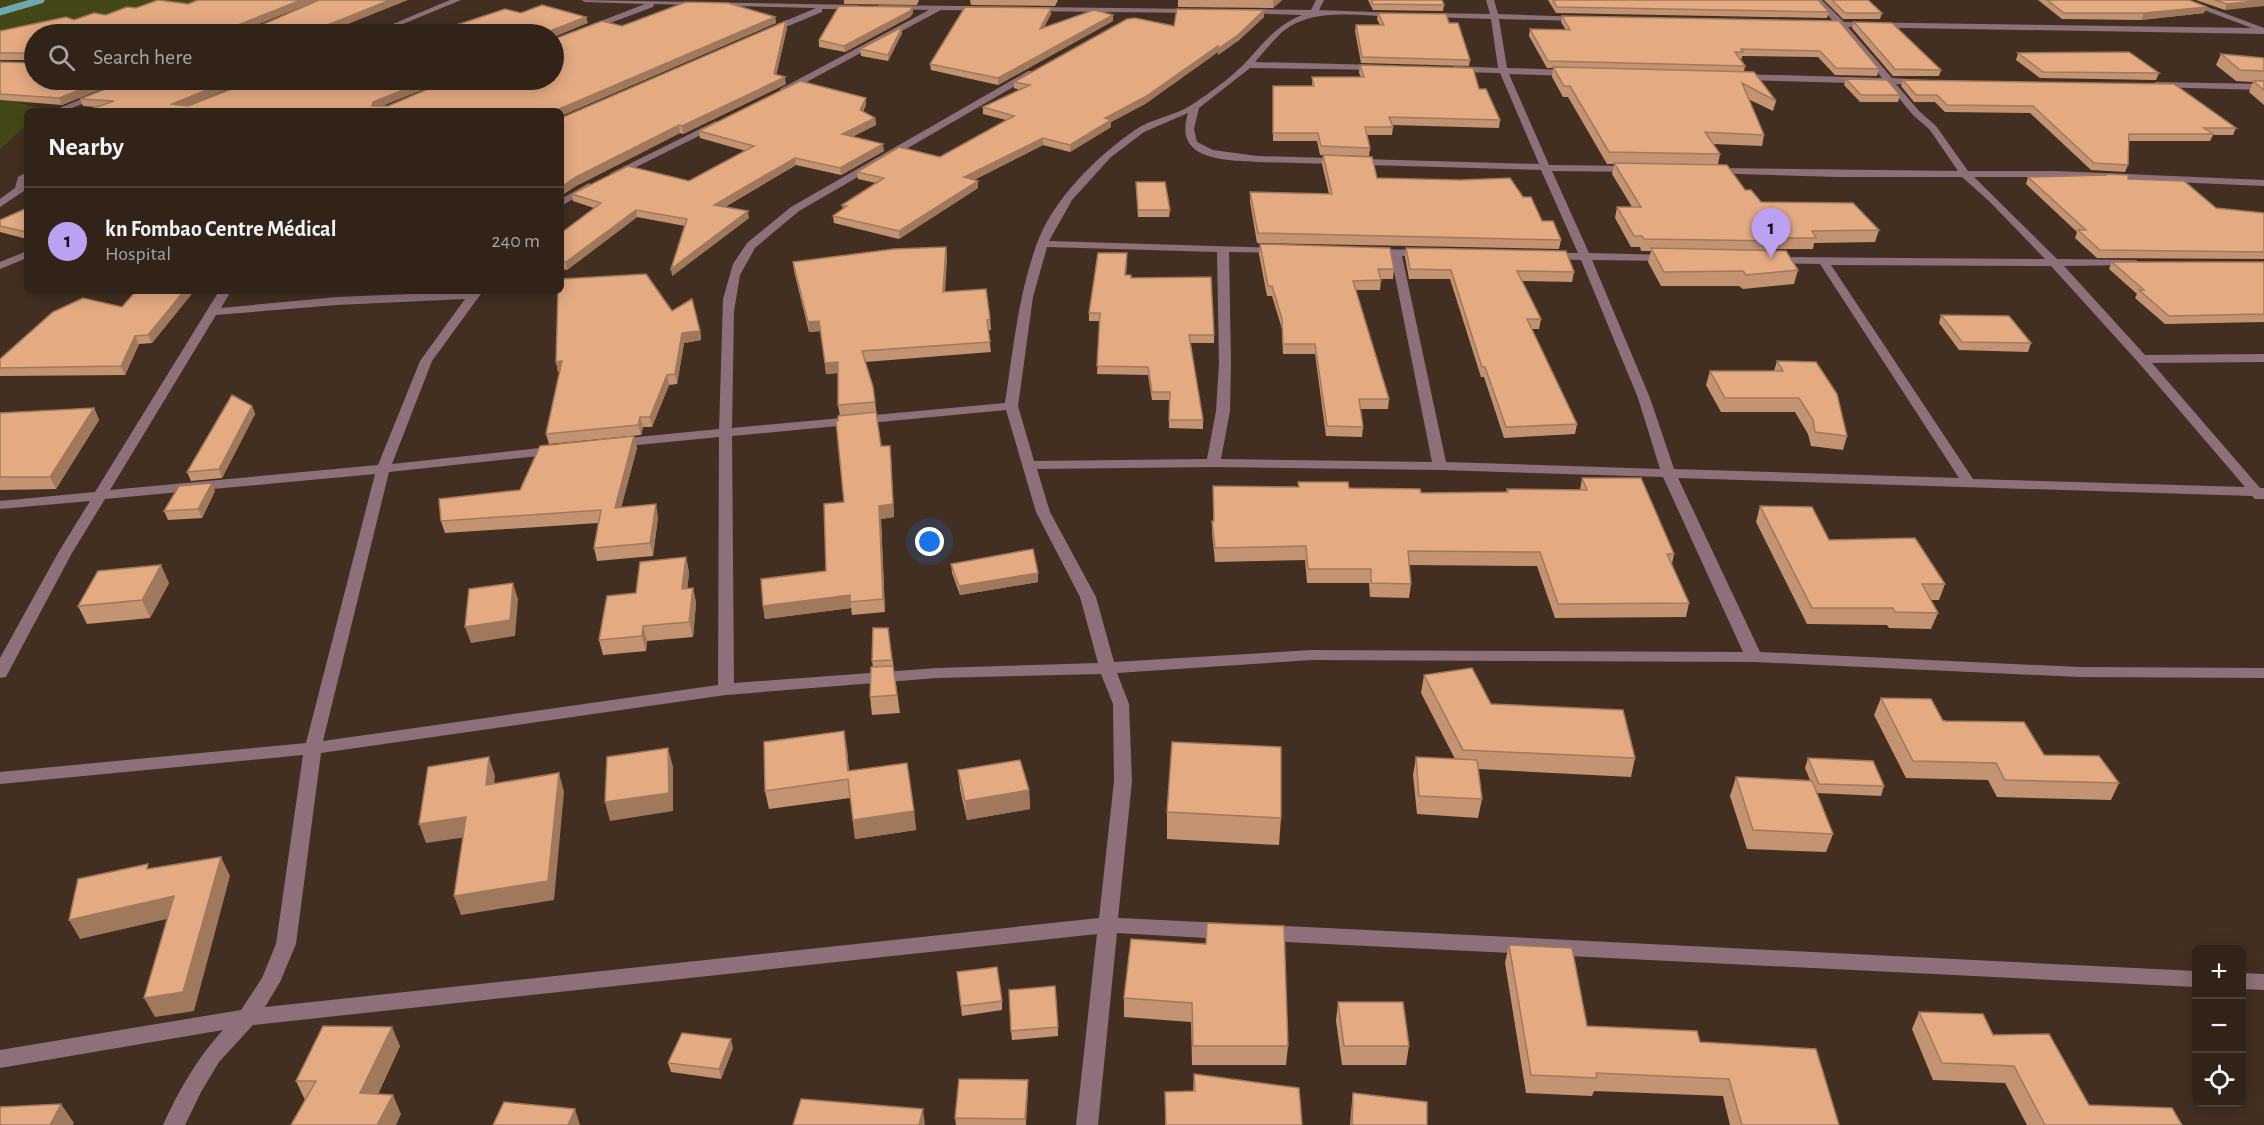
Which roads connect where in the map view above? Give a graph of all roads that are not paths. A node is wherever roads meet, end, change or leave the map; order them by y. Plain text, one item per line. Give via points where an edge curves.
1 (458, 0) edge
2 (585, 0) edge
3 (1490, 0) edge
4 (1817, 0) edge
5 (2181, 0) edge
6 (683, 2) edge
7 (655, 3) junction
8 (944, 3) edge
9 (1317, 6) edge
10 (825, 8) junction
11 (1147, 10) junction
12 (1207, 11) edge
13 (1231, 11) edge
14 (1404, 15) edge
15 (1416, 15) edge
16 (1495, 17) junction
17 (1590, 19) edge
18 (1126, 21) edge
19 (398, 24) edge
20 (1818, 24) edge
21 (1841, 24) junction
22 (2264, 31) edge
23 (759, 35) edge
24 (564, 38) edge
25 (1248, 65) junction
26 (1042, 67) edge
27 (1387, 68) edge
28 (1445, 69) edge
29 (1503, 70) junction
30 (1584, 73) edge
31 (1731, 77) edge
32 (1890, 81) junction
33 (1935, 82) edge
34 (2148, 85) edge
35 (2264, 87) edge
36 (110, 90) edge
37 (770, 97) edge
38 (1195, 107) junction
39 (65, 108) edge
40 (729, 118) edge
41 (1545, 168) junction
42 (1640, 170) edge
43 (1698, 171) edge
44 (1966, 175) junction
45 (24, 177) edge
46 (2264, 183) edge
47 (564, 201) edge
48 (0, 204) edge
49 (1042, 244) junction
50 (1223, 249) junction
51 (1292, 250) edge
52 (1361, 252) edge
53 (1396, 253) junction
54 (1431, 253) edge
55 (24, 255) edge
56 (1538, 255) edge
57 (1585, 256) junction
58 (1679, 258) edge
59 (1763, 260) edge
60 (1823, 261) junction
61 (2148, 262) edge
62 (2055, 263) junction
63 (0, 266) edge
64 (223, 294) edge
65 (459, 294) edge
66 (475, 294) edge
67 (212, 312) junction
68 (2264, 358) edge
69 (2142, 359) junction
70 (1011, 406) junction
71 (725, 431) junction
72 (607, 444) edge
73 (572, 448) edge
74 (1213, 463) junction
75 (1030, 465) junction
76 (1440, 466) junction
77 (383, 469) junction
78 (1668, 472) junction
79 (1968, 481) junction
80 (2261, 495) edge
81 (99, 497) junction
82 (0, 505) edge
83 (1754, 657) junction
84 (1107, 668) junction
85 (0, 673) edge
86 (2264, 673) edge
87 (726, 689) junction
88 (313, 748) junction
89 (0, 778) edge
90 (1108, 925) junction
91 (2192, 979) edge
92 (2246, 981) edge
93 (2264, 982) edge
94 (247, 1017) junction
95 (0, 1059) edge
96 (174, 1125) edge
97 (1087, 1125) edge

1 - 19 street
2 - 7 street
3 - 16 street
4 - 21 street
5 - 22 street
6 - 7 street
6 - 10 street
7 - 24 street
8 - 10 street
8 - 11 street
8 - 37 street
9 - 13 street
9 - 14 street
9 - 25 street via 1277,32
10 - 23 street
11 - 12 street
11 - 18 street
15 - 16 street
16 - 17 street
16 - 29 street
20 - 21 street
21 - 22 street
21 - 32 street
25 - 27 street
25 - 38 street
26 - 71 street via 795,209 746,250 734,275 730,300
28 - 29 street
29 - 30 street
29 - 41 street
31 - 32 street
32 - 33 street
32 - 44 street via 1933,128
34 - 35 street
36 - 39 street
38 - 41 street via 1189,139 1196,147 1216,154
38 - 49 street via 1141,130 1107,155 1067,199
40 - 47 street
41 - 42 street
41 - 57 street
43 - 44 street
44 - 46 street via 2057,174
44 - 62 street
45 - 48 street via 20,189
49 - 50 street
49 - 70 street via 1027,297
50 - 51 street
50 - 74 street via 1223,411
52 - 53 street
53 - 54 street
53 - 76 street
55 - 63 street
56 - 57 street
57 - 58 street
57 - 78 street via 1644,398
59 - 60 street
60 - 62 street
60 - 79 street
61 - 62 street
62 - 69 street
64 - 67 street
65 - 67 street
66 - 77 street via 426,361
67 - 81 street
68 - 69 street
69 - 80 street
70 - 71 street
70 - 75 street
71 - 72 street
71 - 87 street
73 - 77 street
74 - 75 street
74 - 76 street
75 - 84 street via 1043,512 1088,597
76 - 78 street
77 - 81 street
77 - 88 street
78 - 79 street
78 - 83 street
79 - 80 street
81 - 82 street
81 - 85 street via 64,553
83 - 84 street via 1312,655
83 - 86 street via 2079,672
84 - 87 street via 937,673
84 - 90 street via 1121,704 1123,781
87 - 88 street
88 - 89 street
88 - 94 street via 286,944 270,982
90 - 91 street
90 - 94 street
90 - 97 street
92 - 93 street
94 - 95 street
94 - 96 street via 212,1056

